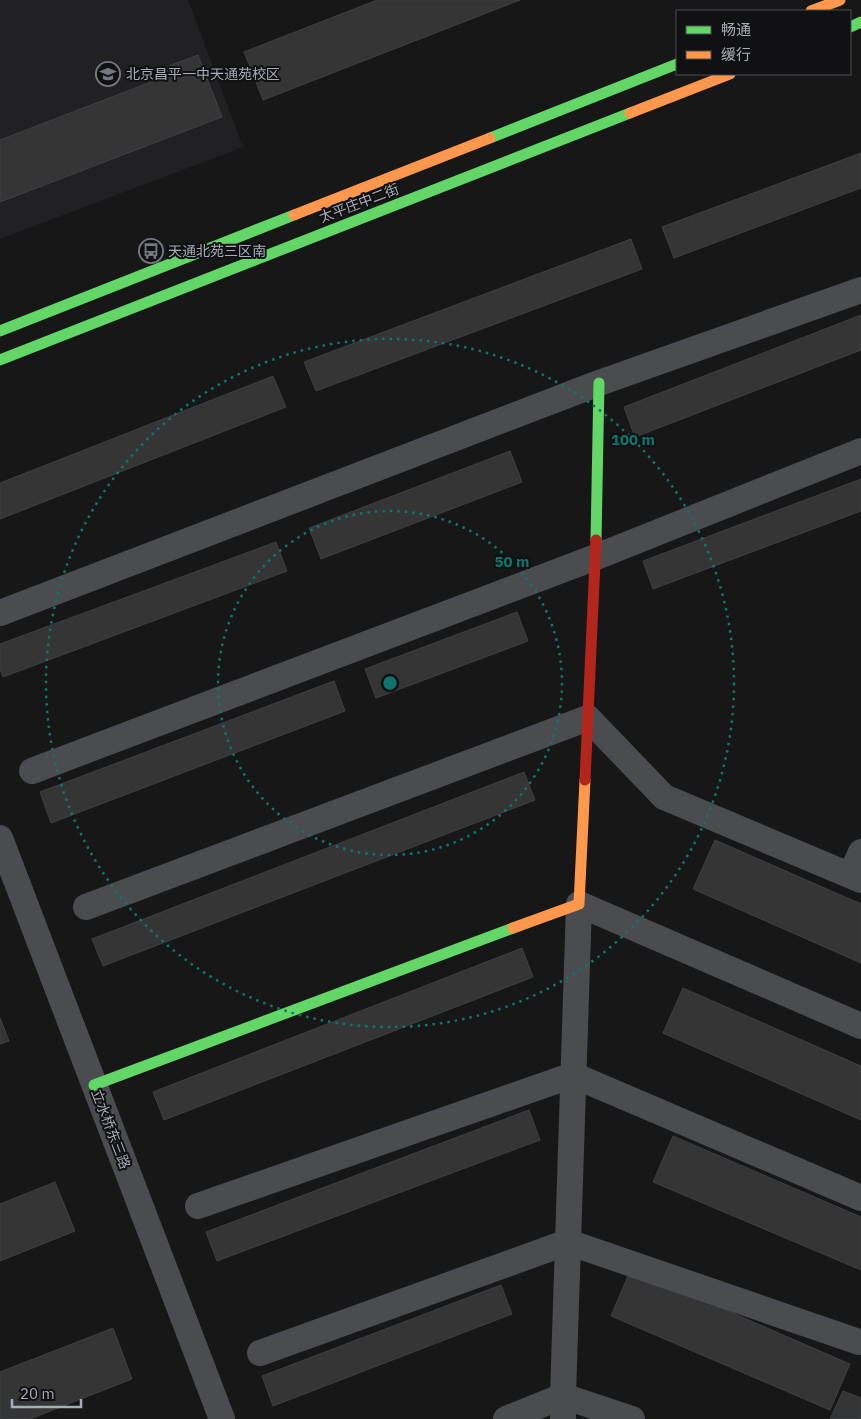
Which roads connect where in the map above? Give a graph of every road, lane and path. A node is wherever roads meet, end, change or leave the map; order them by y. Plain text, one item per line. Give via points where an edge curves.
1 (840, 0) edge
2 (814, 10) edge
3 (676, 64) edge
4 (727, 75) edge
5 (861, 290) edge
6 (0, 330) edge
7 (0, 360) edge
8 (599, 383) junction
9 (861, 451) edge
10 (596, 557) junction
11 (0, 613) edge
12 (588, 718) junction
13 (32, 771) dead end
14 (0, 838) edge
15 (858, 869) edge
16 (579, 904) junction
17 (86, 907) dead end
18 (861, 1026) edge
19 (573, 1075) junction
20 (94, 1085) junction
21 (861, 1198) edge
22 (198, 1206) dead end
23 (568, 1242) junction
24 (858, 1342) dead end
25 (260, 1353) dead end
26 (563, 1407) edge
27 (222, 1419) edge
28 (506, 1419) edge
29 (632, 1419) edge

1 - 2 main road
3 - 6 main road, 太平庄中二街
4 - 7 main road, 太平庄中二街
5 - 8 street
8 - 10 main road
8 - 11 street
9 - 10 street
10 - 12 main road
10 - 13 street
12 - 15 street via 664,797
12 - 16 main road
12 - 17 street
14 - 20 street, 立水桥东三路
16 - 18 street
16 - 19 street
16 - 20 main road
19 - 21 street
19 - 22 street
19 - 23 street
20 - 27 street, 立水桥东三路
23 - 24 street
23 - 25 street
23 - 26 street
26 - 28 street
26 - 29 street

